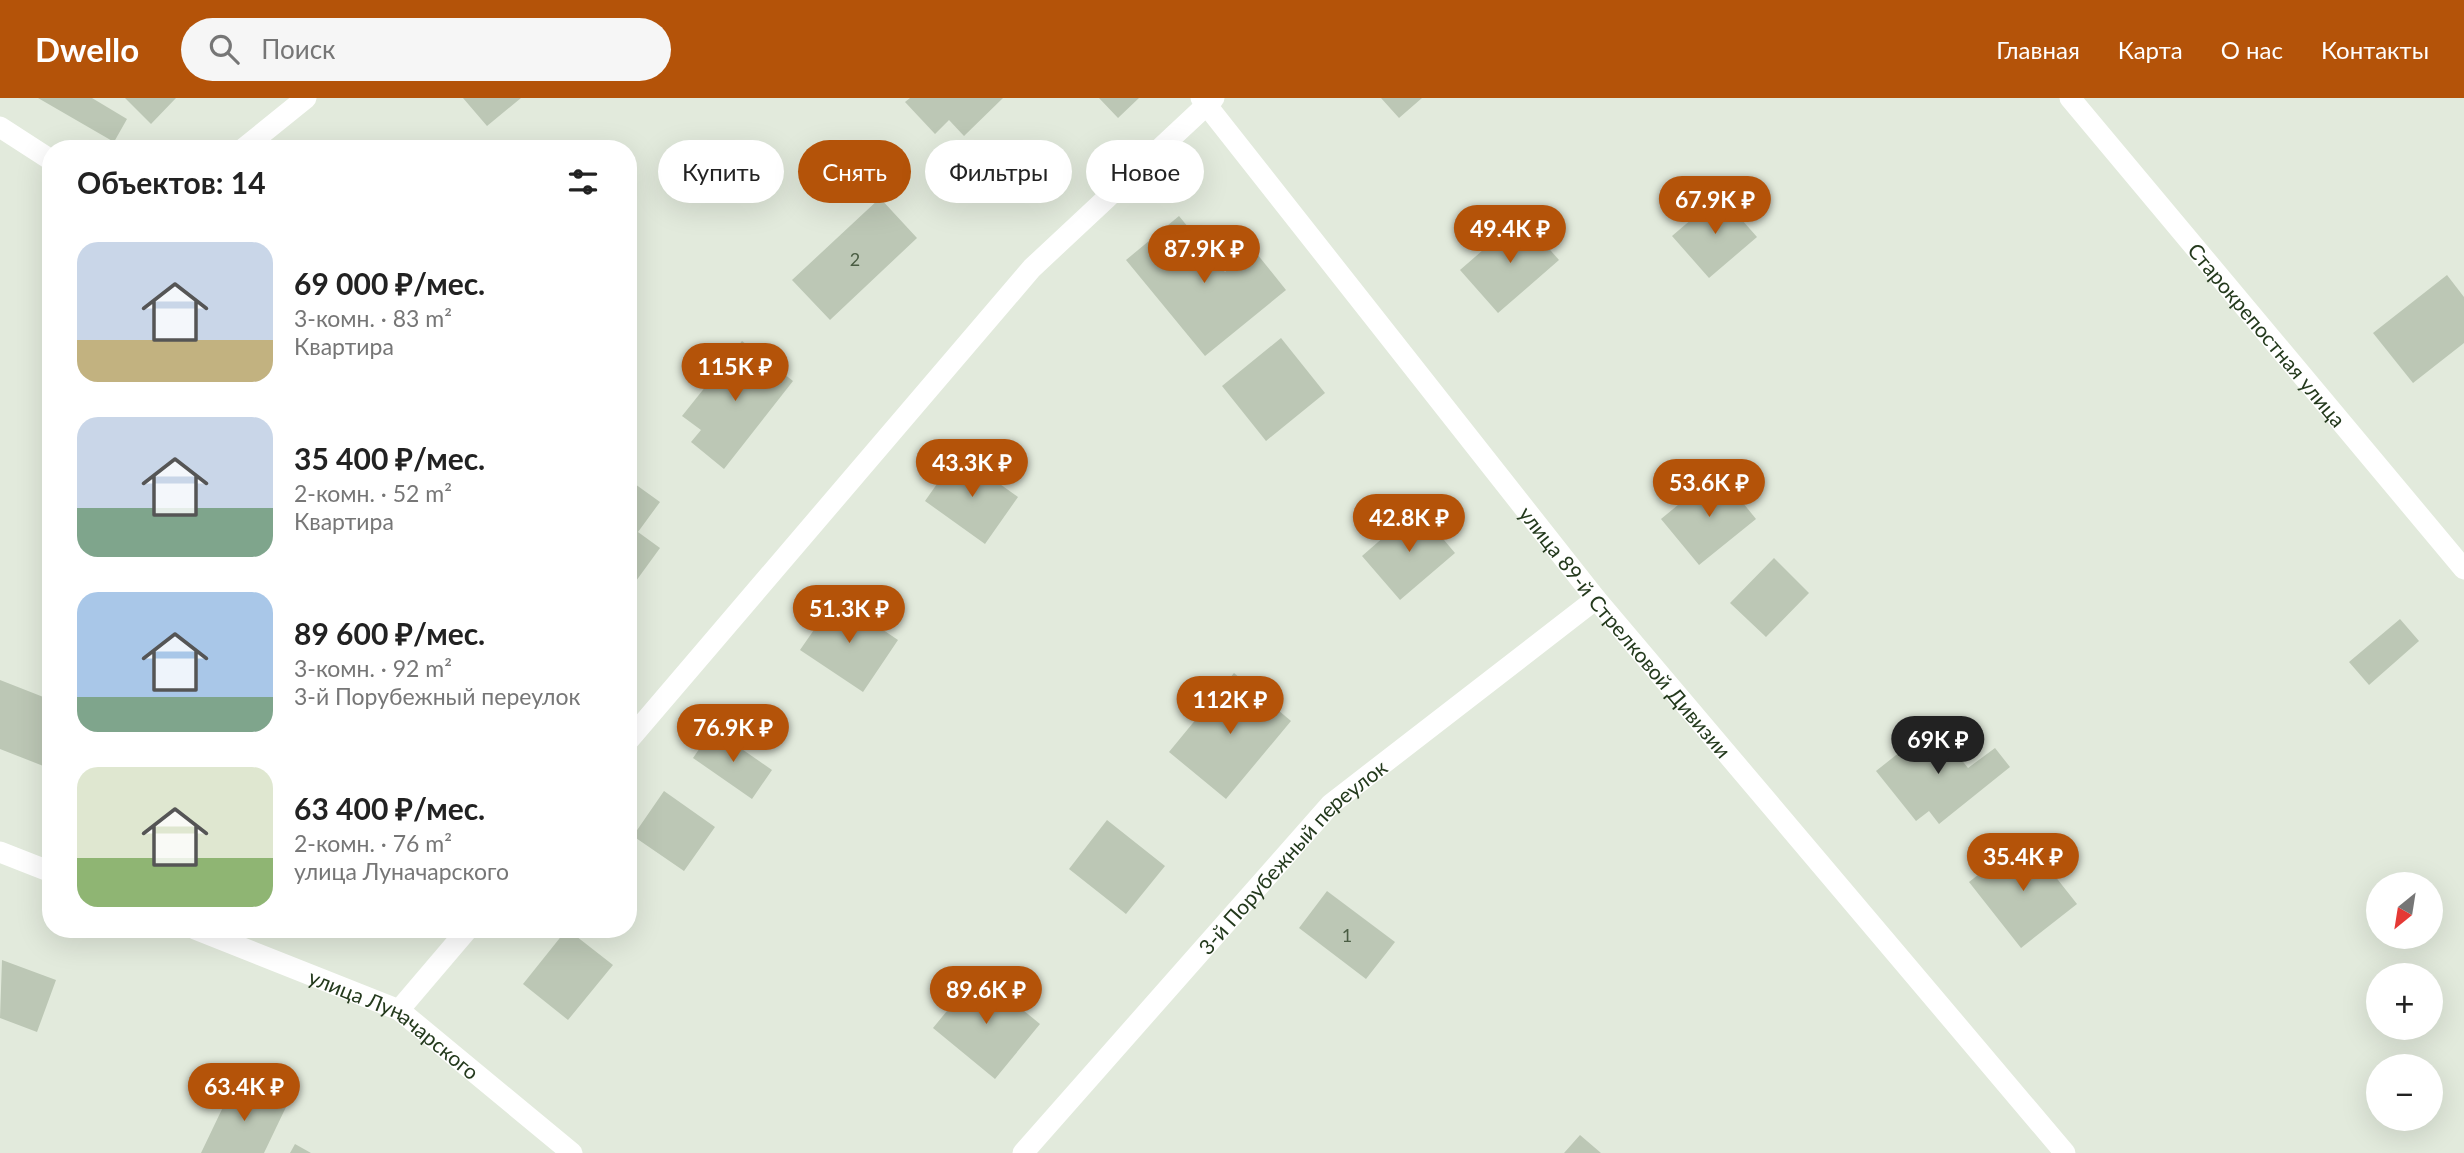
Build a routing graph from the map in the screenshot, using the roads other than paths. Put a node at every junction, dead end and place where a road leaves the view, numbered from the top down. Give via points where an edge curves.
1 (306, 98) edge
2 (2070, 98) edge
3 (1208, 100) edge
4 (0, 127) edge
5 (254, 140) edge
6 (42, 154) edge
7 (2464, 569) edge
8 (1596, 599) junction
9 (637, 730) edge
10 (0, 852) edge
11 (42, 868) edge
12 (218, 938) edge
13 (460, 938) edge
14 (399, 1010) junction
15 (572, 1153) edge
16 (1023, 1153) edge
17 (2065, 1153) edge

1 - 5 street
2 - 7 street, Старокрепостная улица
3 - 8 street, улица 89-й Стрелковой Дивизии
3 - 9 street via 1032,268
4 - 6 street
8 - 16 street, 3-й Порубежный переулок via 1331,804
8 - 17 street, улица 89-й Стрелковой Дивизии
10 - 11 street
12 - 14 street, улица Луначарского
13 - 14 street
14 - 15 street, улица Луначарского

